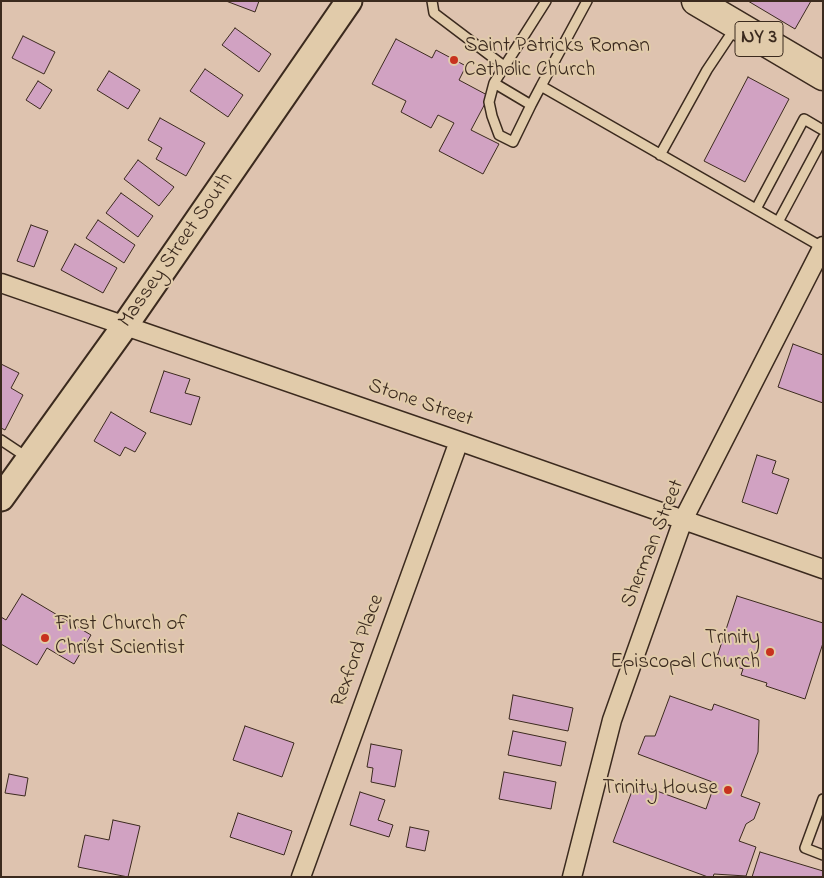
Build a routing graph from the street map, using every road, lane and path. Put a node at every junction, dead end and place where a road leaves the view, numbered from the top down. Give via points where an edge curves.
1 (349, 1) edge
2 (432, 1) edge
3 (546, 1) edge
4 (587, 1) edge
5 (696, 1) edge
6 (736, 26) junction
7 (504, 66) junction
8 (823, 76) edge
9 (494, 83) junction
10 (541, 86) junction
11 (531, 105) junction
12 (823, 130) edge
13 (823, 138) edge
14 (660, 155) junction
15 (756, 210) junction
16 (778, 222) junction
17 (822, 246) edge
18 (1, 284) edge
19 (124, 327) junction
20 (1, 440) edge
21 (459, 441) junction
22 (29, 459) junction
23 (1, 498) edge
24 (683, 520) junction
25 (823, 569) edge
26 (823, 799) edge
27 (823, 855) edge
28 (301, 877) edge
29 (572, 877) edge

1 - 19 main road, Massey Street South
2 - 7 lane via 434,13
3 - 7 lane
4 - 10 lane
5 - 6 highway, NY 3
6 - 8 highway, NY 3
6 - 14 lane via 706,70
7 - 9 lane
9 - 11 lane
9 - 11 lane via 489,102 499,135 513,142
10 - 11 lane
10 - 14 lane
12 - 15 lane via 804,118
13 - 16 lane
14 - 15 lane
15 - 16 lane
16 - 17 lane
17 - 24 street, Sherman Street
18 - 19 street, Stone Street
19 - 21 street, Stone Street
19 - 22 main road, Massey Street South
20 - 22 lane
21 - 24 street, Stone Street
21 - 28 street, Rexford Place
22 - 23 main road, Massey Street South
24 - 25 street, Stone Street
24 - 29 street, Sherman Street via 612,720
26 - 27 lane via 805,848

